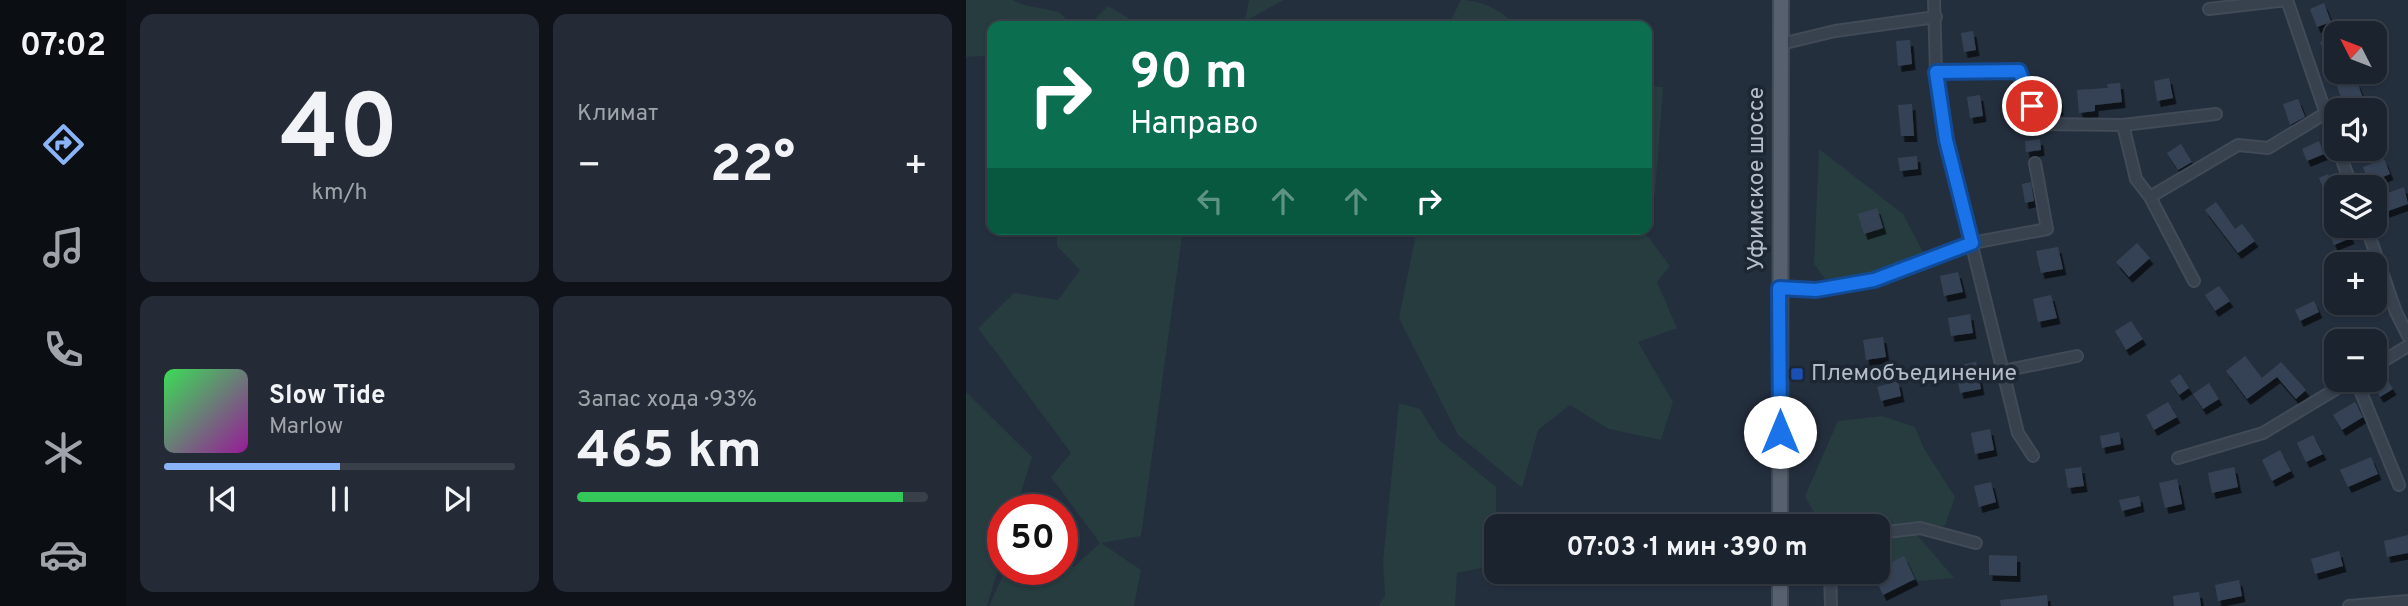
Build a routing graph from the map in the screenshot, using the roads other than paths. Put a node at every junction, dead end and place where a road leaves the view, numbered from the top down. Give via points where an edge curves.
1 (1782, 0) edge
2 (1934, 0) edge
3 (2287, 0) edge
4 (2209, 9) dead end
5 (1936, 17) junction
6 (1781, 44) junction
7 (1936, 72) junction
8 (2324, 107) edge
9 (2216, 114) dead end
10 (2324, 114) edge
11 (2123, 125) junction
12 (2035, 163) dead end
13 (2150, 197) junction
14 (2369, 238) edge
15 (1972, 243) junction
16 (2194, 281) dead end
17 (1779, 288) junction
18 (2408, 336) edge
19 (2408, 346) edge
20 (2077, 356) dead end
21 (2387, 359) edge
22 (2003, 371) junction
23 (2333, 392) edge
24 (2358, 392) edge
25 (2033, 456) dead end
26 (2178, 458) dead end
27 (2399, 485) dead end
28 (1780, 514) edge
29 (1890, 532) edge
30 (1976, 543) dead end
31 (1780, 584) edge
32 (1830, 584) edge
33 (2408, 601) edge
34 (2391, 604) edge
35 (1780, 606) edge
36 (1831, 606) edge
37 (2349, 606) edge

1 - 6 main road, Уфимское шоссе
2 - 5 street
3 - 4 street
3 - 8 street
5 - 6 street via 1835,31
5 - 7 street
6 - 17 main road, Уфимское шоссе
7 - 11 street via 2019,71 2039,124
7 - 15 street via 1946,140
9 - 11 street
10 - 13 street via 2268,148 2238,145
11 - 13 street via 2136,179
12 - 15 street via 2047,229
13 - 16 street
14 - 18 street
15 - 17 street via 1874,280 1816,290
15 - 22 street
17 - 28 main road, Уфимское шоссе
19 - 21 street
20 - 22 street
22 - 25 street via 2018,433
23 - 26 street via 2263,433
24 - 27 street
29 - 30 street via 1920,528
31 - 35 main road
32 - 36 street
33 - 34 street
34 - 37 street

